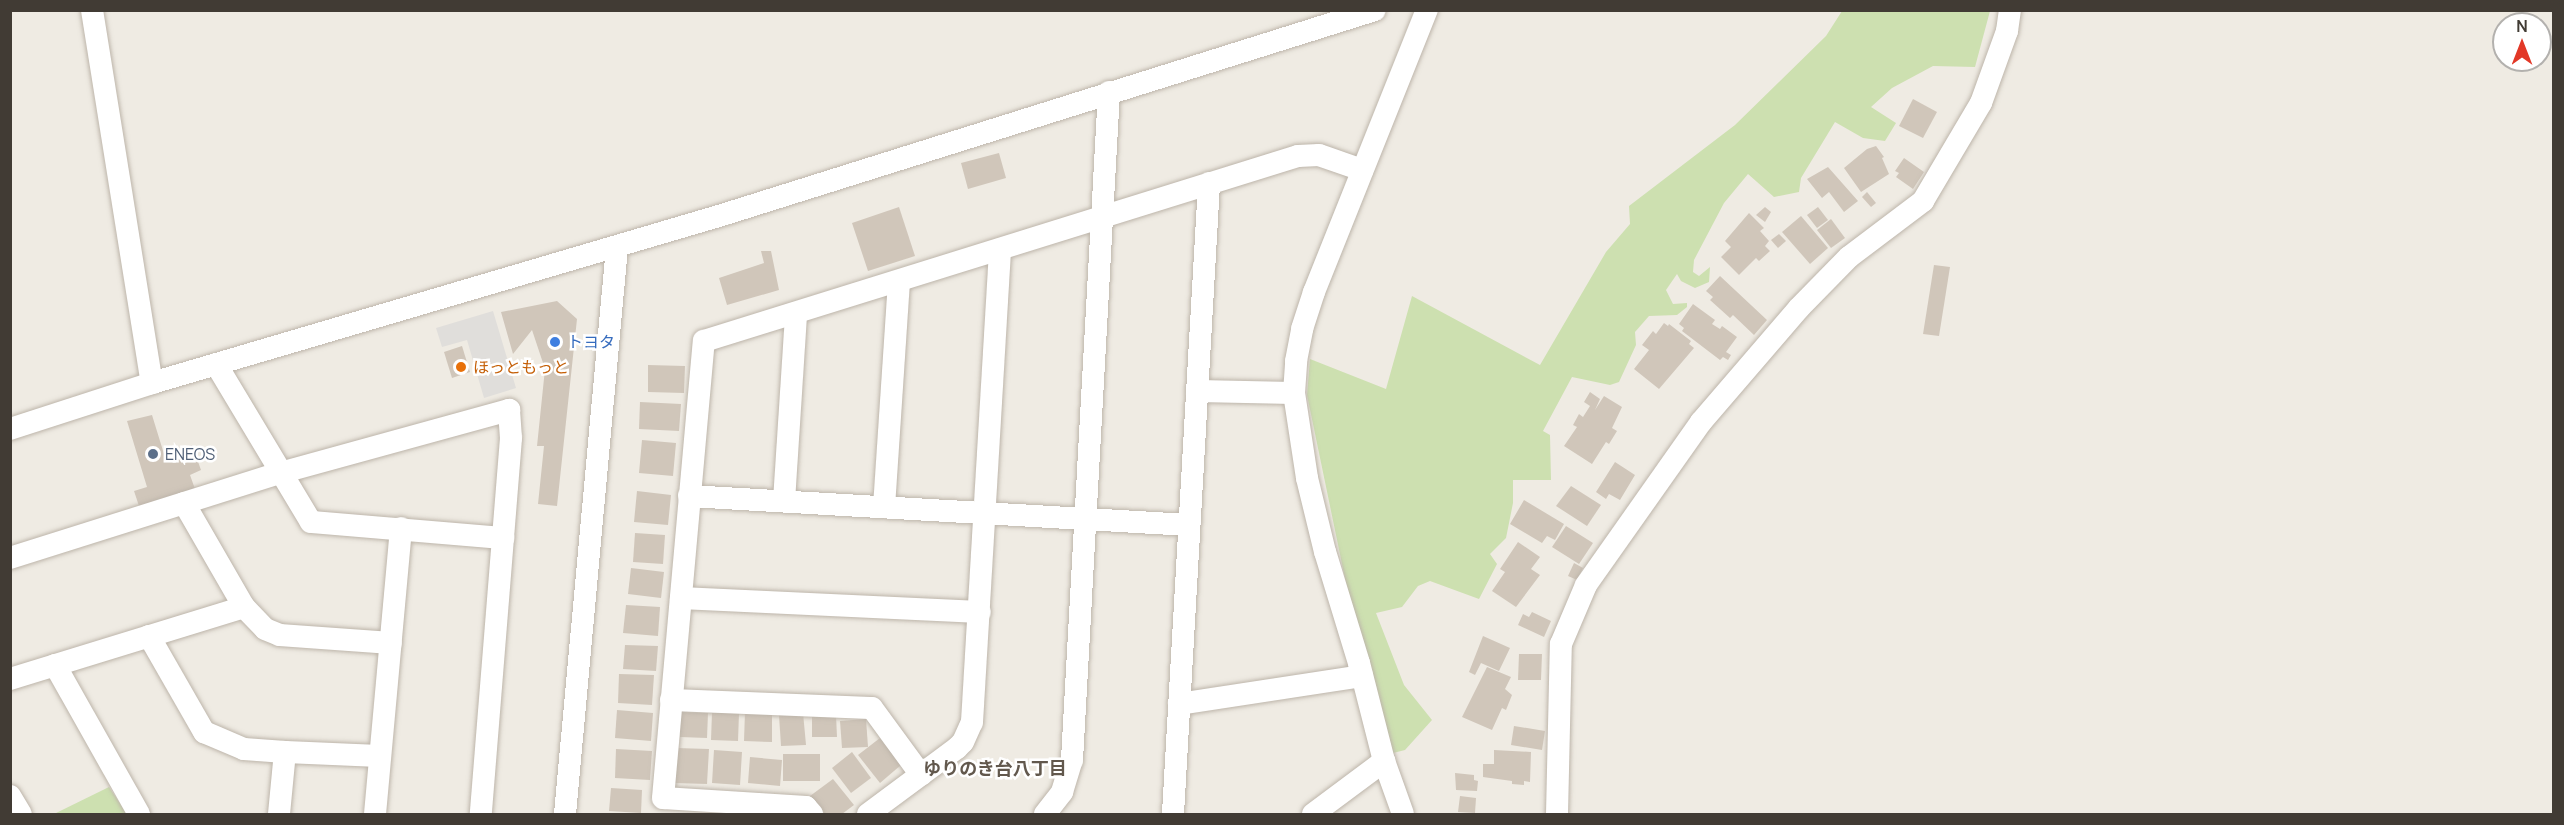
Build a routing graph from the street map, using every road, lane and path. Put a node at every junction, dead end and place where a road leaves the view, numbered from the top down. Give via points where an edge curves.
1 (92, 10) edge
2 (1375, 10) edge
3 (1427, 10) edge
4 (2010, 10) edge
5 (1109, 93) junction
6 (1362, 170) junction
7 (1209, 183) junction
8 (1102, 216) junction
9 (618, 247) junction
10 (1000, 250) junction
11 (899, 281) junction
12 (796, 313) junction
13 (216, 364) junction
14 (152, 382) junction
15 (1197, 391) junction
16 (1294, 393) junction
17 (10, 429) edge
18 (280, 473) junction
19 (689, 496) junction
20 (784, 501) junction
21 (184, 503) junction
22 (884, 507) junction
23 (984, 513) junction
24 (1086, 519) junction
25 (1189, 525) junction
26 (401, 528) junction
27 (503, 538) junction
28 (10, 558) edge
29 (681, 598) junction
30 (244, 606) junction
31 (980, 612) junction
32 (149, 636) junction
33 (391, 643) junction
34 (55, 665) junction
35 (1362, 676) junction
36 (10, 679) edge
37 (671, 700) junction
38 (1179, 704) junction
39 (285, 752) junction
40 (381, 756) junction
41 (1384, 761) junction
42 (921, 775) junction
43 (10, 796) edge
44 (662, 806) edge
45 (21, 814) edge
46 (139, 814) edge
47 (279, 814) edge
48 (375, 814) edge
49 (481, 814) edge
50 (565, 814) edge
51 (812, 814) edge
52 (868, 814) edge
53 (1045, 814) edge
54 (1173, 814) edge
55 (1313, 814) edge
56 (1403, 814) edge
57 (1557, 814) edge

1 - 14 street
2 - 5 street
3 - 6 street
4 - 57 street via 2007,32 1981,103 1923,201 1849,257 1799,308 1701,422 1586,585 1561,644
5 - 8 street
5 - 9 street
6 - 7 street via 1319,155 1298,156
6 - 16 street via 1302,329
7 - 8 street
7 - 15 street
8 - 10 street
8 - 24 street
9 - 13 street
9 - 50 street
10 - 11 street
10 - 23 street
11 - 12 street
11 - 22 street
12 - 19 street via 705,341
12 - 20 street
13 - 14 street
13 - 18 street
14 - 17 street
15 - 16 street
15 - 25 street
16 - 35 street via 1307,478
18 - 21 street
18 - 26 street via 311,522
18 - 27 street via 509,410 511,438
19 - 20 street
19 - 29 street
20 - 22 street
21 - 28 street
21 - 30 street
22 - 23 street
23 - 24 street
23 - 31 street
24 - 25 street
24 - 53 street via 1072,759 1062,792
25 - 38 street
26 - 27 street
26 - 33 street
27 - 49 street
29 - 31 street
29 - 37 street
30 - 32 street
30 - 33 street via 265,628 280,635
31 - 42 street via 972,722 963,742
32 - 34 street
32 - 39 street via 204,732 244,749
33 - 40 street
34 - 36 street
34 - 46 street
35 - 38 street
35 - 41 street
37 - 42 street via 873,708
37 - 44 street
38 - 54 street
39 - 40 street
39 - 47 street
40 - 48 street
41 - 55 street
41 - 56 street
42 - 52 street
43 - 45 street
44 - 51 street via 806,807

